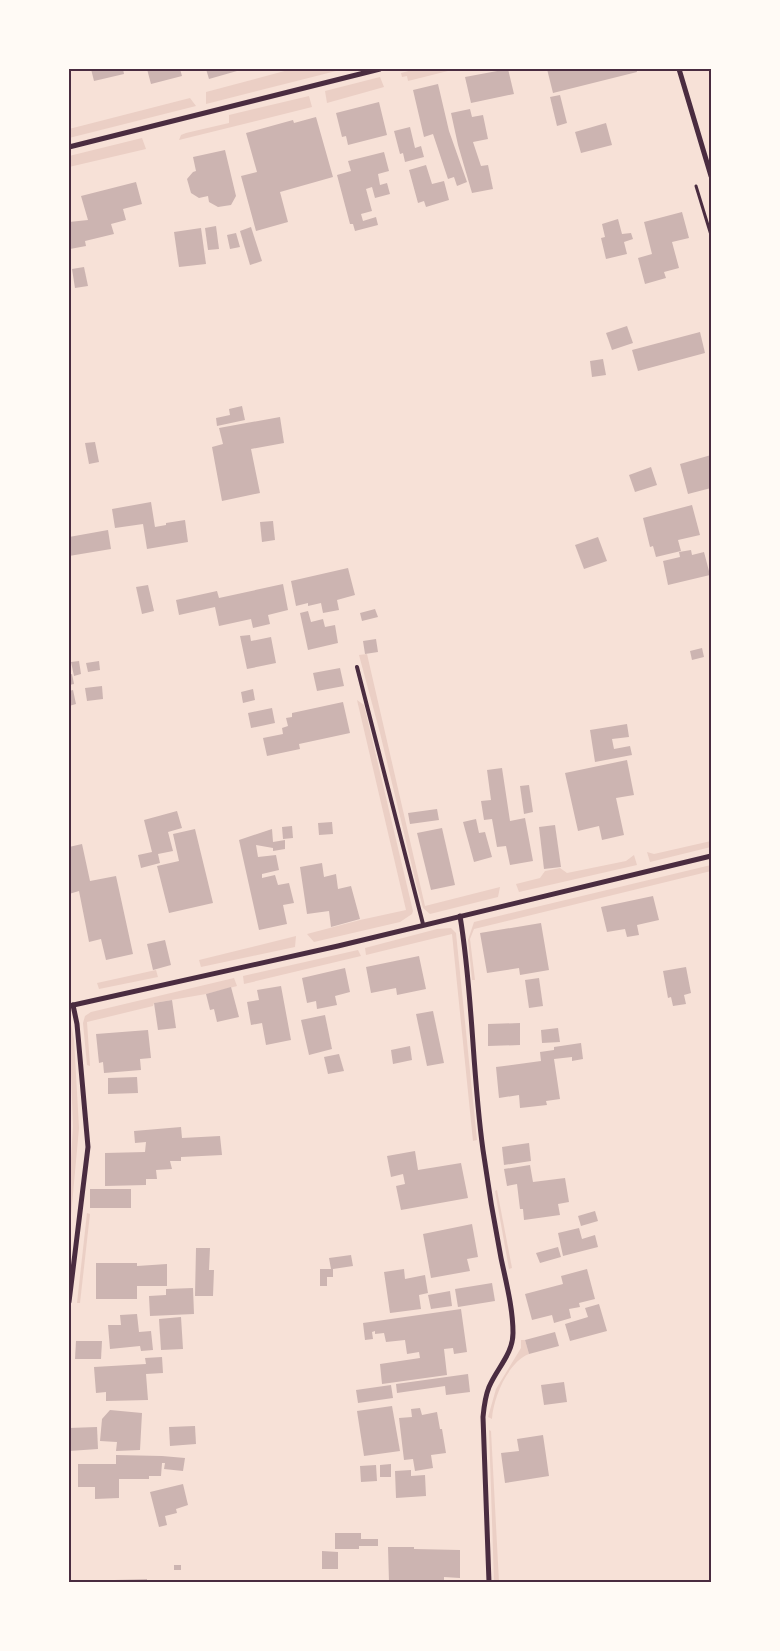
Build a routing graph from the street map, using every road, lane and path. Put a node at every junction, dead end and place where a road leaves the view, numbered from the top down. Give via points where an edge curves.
1 (380, 69) edge
2 (679, 69) edge
3 (69, 147) edge
4 (711, 176) edge
5 (357, 667) dead end
6 (711, 856) edge
7 (460, 916) junction
8 (424, 924) junction
9 (71, 1006) edge
10 (69, 1302) edge
11 (488, 1582) edge

1 - 3 street
2 - 4 street
5 - 8 lane
6 - 7 street
7 - 8 street
7 - 11 street via 482,1147 513,1330 506,1359 489,1388 483,1409
8 - 9 street
9 - 10 street via 77,1024 88,1147

